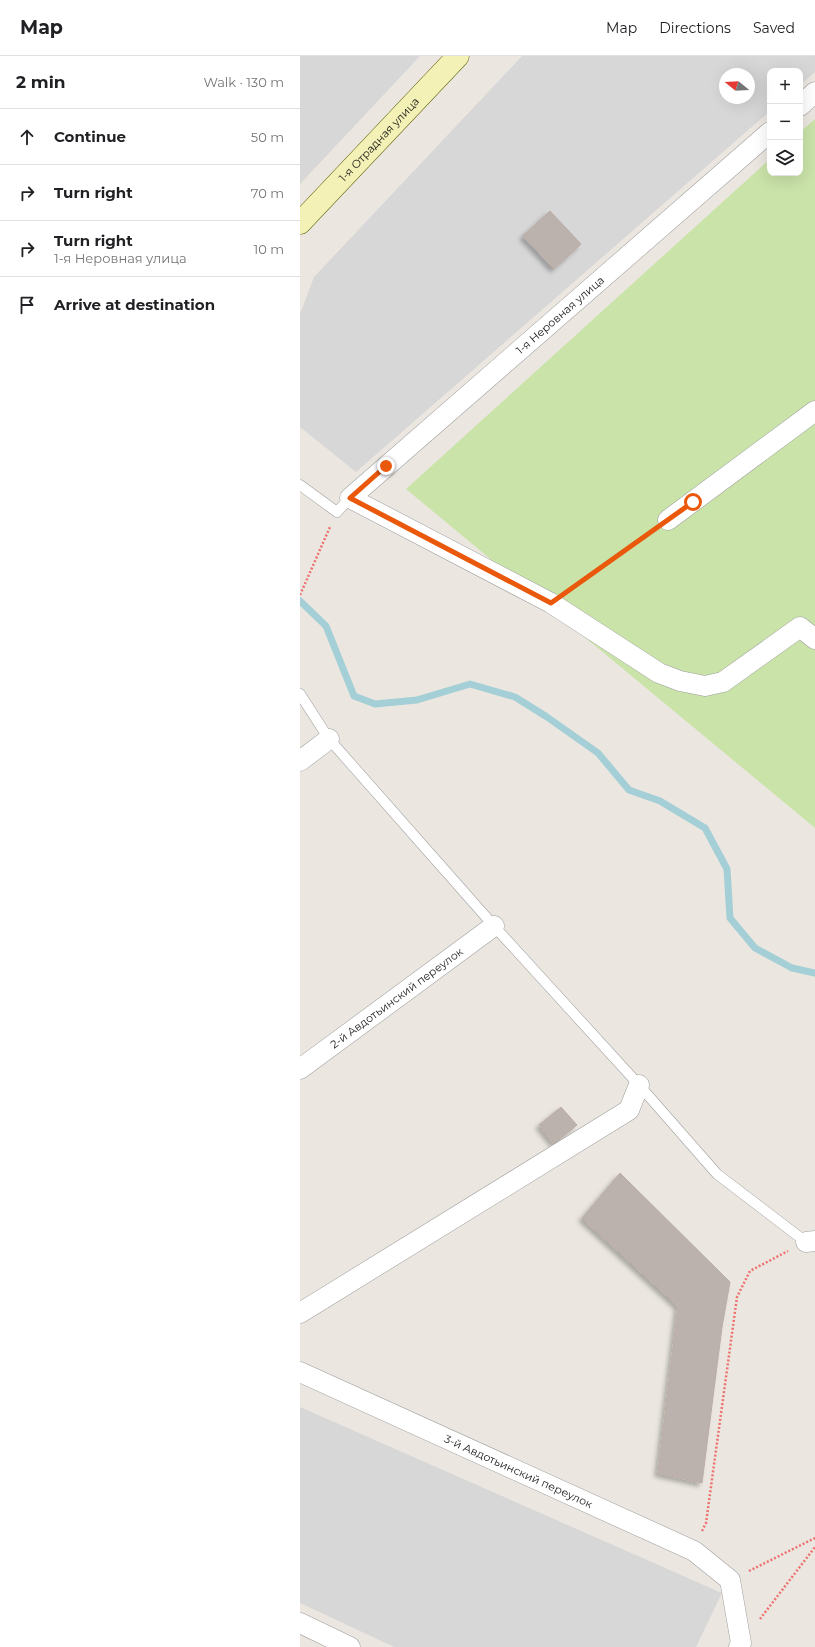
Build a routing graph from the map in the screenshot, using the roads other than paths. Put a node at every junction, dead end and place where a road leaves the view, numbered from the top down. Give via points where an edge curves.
1 (458, 56) edge
2 (815, 92) edge
3 (802, 104) edge
4 (767, 135) edge
5 (300, 223) edge
6 (815, 411) edge
7 (300, 485) edge
8 (343, 505) junction
9 (668, 520) road end
10 (810, 627) edge
11 (300, 694) edge
12 (329, 739) junction
13 (300, 761) edge
14 (494, 926) junction
15 (300, 1069) edge
16 (639, 1084) junction
17 (810, 1241) edge
18 (300, 1313) edge
19 (300, 1372) edge
20 (300, 1623) edge
21 (740, 1645) edge
22 (350, 1647) edge

1 - 5 main road, 1-я Отрадная улица
2 - 3 street
4 - 8 street, 1-я Неровная улица
6 - 9 street
7 - 8 lane
8 - 10 street via 551,603 659,673 680,681 705,686 723,682
11 - 12 lane
12 - 13 street
12 - 14 lane
14 - 15 street, 2-й Авдотьинский переулок
14 - 16 lane
16 - 17 lane via 717,1174
16 - 18 street via 629,1110
19 - 21 street, 3-й Авдотьинский переулок via 694,1551 730,1580
20 - 22 street

